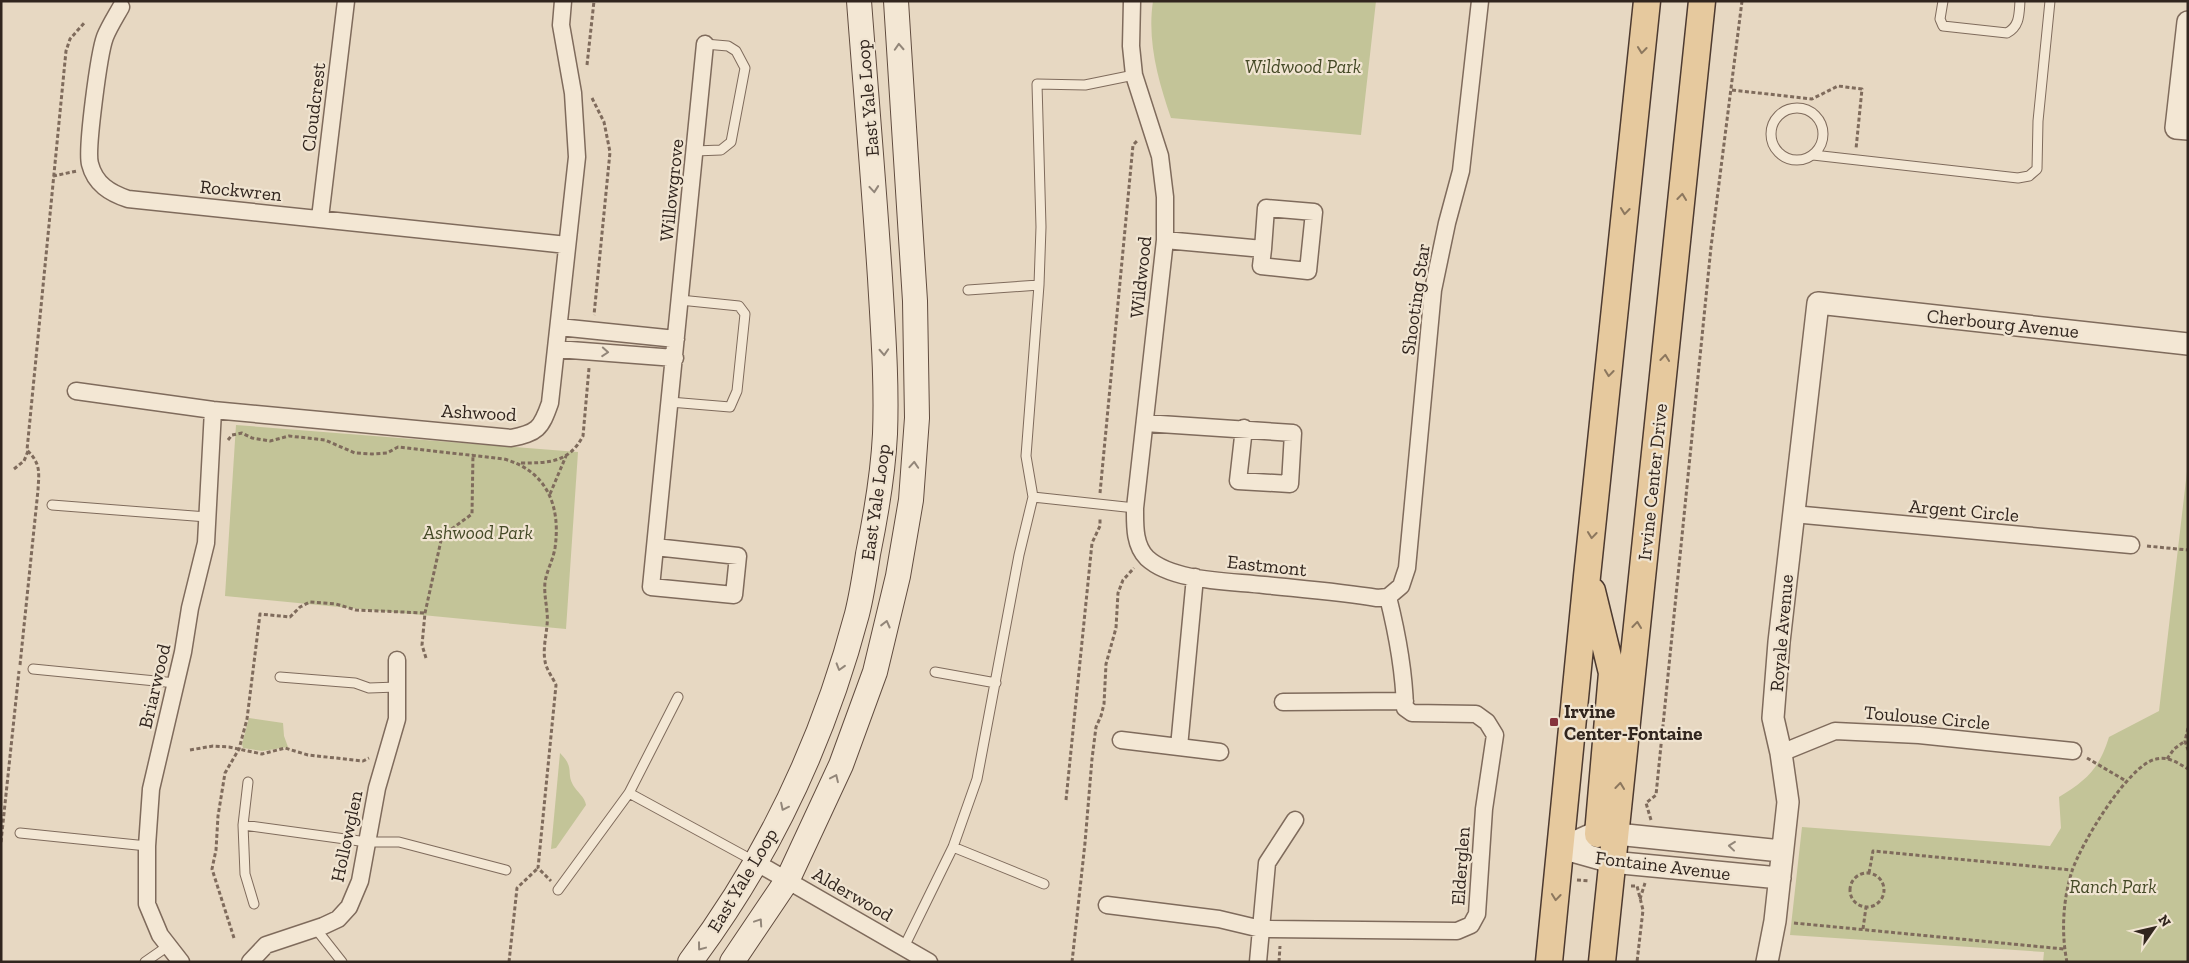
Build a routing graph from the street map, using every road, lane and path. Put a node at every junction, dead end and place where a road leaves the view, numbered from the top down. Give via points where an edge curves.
1 (346, 1) edge
2 (562, 1) edge
3 (594, 1) edge
4 (859, 1) edge
5 (896, 1) edge
6 (1132, 1) edge
7 (1480, 1) edge
8 (1648, 1) edge
9 (1702, 1) edge
10 (1742, 1) edge
11 (1943, 1) edge
12 (2020, 1) edge
13 (2050, 1) edge
14 (122, 6) dead end
15 (85, 22) dead end
16 (2188, 22) edge
17 (705, 44) joint
18 (586, 71) dead end
19 (1134, 75) junction
20 (589, 90) dead end
21 (1732, 90) junction
22 (2182, 128) edge
23 (1138, 140) dead end
24 (695, 151) junction
25 (1813, 155) junction
26 (1856, 159) junction
27 (89, 163) junction
28 (53, 176) junction
29 (320, 218) junction
30 (1165, 240) junction
31 (567, 245) junction
32 (1263, 249) junction
33 (1040, 285) junction
34 (968, 290) dead end
35 (680, 300) junction
36 (1818, 303) joint
37 (558, 327) junction
38 (593, 331) junction
39 (676, 339) junction
40 (2188, 344) edge
41 (557, 349) junction
42 (591, 351) junction
43 (675, 358) junction
44 (76, 391) dead end
45 (670, 402) junction
46 (213, 410) junction
47 (1145, 423) junction
48 (1244, 428) junction
49 (479, 434) junction
50 (226, 444) dead end
51 (28, 451) junction
52 (473, 455) junction
53 (566, 456) junction
54 (520, 463) junction
55 (14, 469) dead end
56 (550, 494) junction
57 (1033, 497) junction
58 (1100, 504) junction
59 (52, 505) dead end
60 (1135, 508) junction
61 (1793, 514) junction
62 (207, 517) junction
63 (2131, 545) joint
64 (655, 547) junction
65 (2188, 550) edge
66 (1140, 562) junction
67 (1587, 576) junction
68 (1195, 577) junction
69 (1388, 597) junction
70 (425, 613) junction
71 (426, 658) dead end
72 (398, 660) dead end
73 (33, 669) dead end
74 (934, 672) dead end
75 (280, 677) dead end
76 (176, 683) junction
77 (996, 683) junction
78 (397, 686) junction
79 (678, 697) dead end
80 (1284, 702) dead end
81 (1405, 702) junction
82 (2188, 728) edge
83 (1121, 740) dead end
84 (2185, 741) junction
85 (1180, 747) junction
86 (239, 749) junction
87 (190, 750) dead end
88 (2188, 750) edge
89 (2073, 751) joint
90 (1220, 752) dead end
91 (1781, 753) junction
92 (372, 757) dead end
93 (2166, 758) junction
94 (2188, 769) edge
95 (2126, 781) junction
96 (248, 782) dead end
97 (629, 793) junction
98 (1066, 800) dead end
99 (1646, 803) dead end
100 (1295, 820) dead end
101 (243, 826) junction
102 (20, 833) dead end
103 (1606, 833) junction
104 (1, 842) edge
105 (367, 842) junction
106 (146, 846) junction
107 (954, 847) junction
108 (1561, 848) junction
109 (1781, 851) junction
110 (757, 862) junction
111 (1611, 862) junction
112 (538, 868) junction
113 (506, 870) dead end
114 (2072, 870) junction
115 (1869, 873) junction
116 (1780, 878) junction
117 (788, 880) junction
118 (1044, 884) dead end
119 (558, 890) joint
120 (254, 904) dead end
121 (1106, 905) dead end
122 (1866, 907) junction
123 (1775, 921) junction
124 (1261, 928) junction
125 (1864, 928) junction
126 (316, 929) junction
127 (234, 938) dead end
128 (1281, 940) dead end
129 (168, 946) junction
130 (904, 947) junction
131 (2064, 950) junction
132 (145, 962) edge
133 (181, 962) edge
134 (250, 962) edge
135 (342, 962) edge
136 (510, 962) edge
137 (690, 962) edge
138 (732, 962) edge
139 (929, 962) edge
140 (1072, 962) edge
141 (1258, 962) edge
142 (1278, 962) edge
143 (1550, 962) edge
144 (1602, 962) edge
145 (1767, 962) edge
146 (2067, 962) edge

1 - 29 street, Cloudcrest
2 - 31 street, Ashwood via 561,25 572,94 577,157
3 - 18 path
4 -> 110 main road, East Yale Loop via 884,356 885,435 876,516 857,612 827,710
117 -> 5 main road, East Yale Loop via 841,765 875,672 898,576 911,500 917,418 915,301
6 - 19 street, Wildwood
7 - 69 street, Shooting Star via 1461,171 1433,290 1407,568 1401,586
8 -> 67 main road
103 -> 9 main road, Irvine Center Drive
10 - 21 path
11 - 12 lane via 1940,19 1943,26 2007,33 2018,23
13 - 26 lane via 2038,121 2037,169 2034,172 2018,178
14 - 27 street via 105,38 94,98
15 - 28 path via 70,40 66,51
16 - 22 street
17 - 24 street, Willowgrove
17 - 24 lane via 728,46 736,51 745,68 731,142 721,150
19 - 30 street, Wildwood via 1160,156 1165,196
19 - 33 lane via 1085,85 1037,84
20 - 38 path via 604,122 610,152
21 - 26 path via 1812,99 1838,86 1862,89
21 - 99 path via 1711,247 1656,795
23 - 58 path via 1133,145
24 - 35 street, Willowgrove
25 - 25 lane via 1790,159 1776,149 1772,142 1773,125 1783,112 1800,108 1816,116 1823,132 1819,148
25 - 26 lane
27 - 28 path via 74,173
27 - 29 street, Rockwren via 102,186 128,199
28 - 51 path
29 - 31 street, Rockwren
30 - 32 street
30 - 47 street, Wildwood
31 - 37 street, Ashwood
32 - 32 street via 1261,266 1308,271 1314,212 1266,208
33 - 34 lane
33 - 57 lane via 1026,456
35 - 39 street, Willowgrove
35 - 45 lane via 739,306 745,314 737,391 730,406
36 - 40 street, Cherbourg Avenue
36 - 61 street, Royale Avenue
37 - 38 street
37 - 41 street, Ashwood
38 - 39 street
39 - 43 street, Willowgrove
41 - 42 street
41 - 49 street, Ashwood via 550,403 544,421 530,434 511,438
42 -> 43 street
42 - 53 path via 583,436 578,446
43 - 45 street, Willowgrove
44 - 46 street, Ashwood
45 - 64 street, Willowgrove
46 - 49 street, Ashwood
46 - 62 street, Briarwood
47 - 48 street
47 - 60 street, Wildwood
48 - 48 street via 1293,433 1290,484 1238,481
49 - 52 path
50 - 52 path via 232,435 242,433 270,441 289,436 325,440 355,452 387,453 398,447
51 - 55 path via 24,461
51 - 104 path via 39,468 38,490
52 - 54 path
52 - 70 path via 472,514 442,536
53 - 54 path via 549,463
53 - 56 path
54 - 56 path via 535,474
56 - 112 path via 556,518 556,537 545,581 544,650 545,664 556,685
57 - 58 lane
57 - 77 lane
58 - 60 lane
58 - 98 path via 1100,526 1092,543
59 - 62 lane
60 - 66 street, Wildwood
61 - 63 street, Argent Circle
61 - 91 street, Royale Avenue via 1773,718
62 - 76 street, Briarwood via 206,543
63 - 65 path
64 - 64 street, Willowgrove via 738,556 734,596 651,587
66 - 68 street, Eastmont
66 - 140 path via 1123,580 1118,594 1116,628 1106,664 1104,704 1096,727 1092,759
67 - 103 main road via 1612,673
67 - 108 main road
68 - 69 street, Eastmont
68 - 85 street
69 - 81 street
70 - 71 path via 422,645
70 - 86 path via 356,610 310,602 290,618 260,614 248,719
72 - 78 street, Hollowglen
73 - 76 lane
74 - 77 lane
75 - 78 lane via 355,683 369,688
76 - 106 street, Briarwood via 151,789
77 - 107 lane via 977,779
78 - 105 street, Hollowglen via 397,719
79 - 97 lane
80 - 81 street
81 - 124 street, Elderglen via 1405,708 1412,713 1476,714 1487,722 1495,735 1484,809 1477,914 1471,926 1457,931
82 - 84 path
83 - 85 street
84 - 88 path
84 - 93 path
85 - 90 street
86 - 87 path via 213,746
86 - 92 path via 262,754 285,748 308,755 363,761
86 - 127 path via 225,772 212,869
89 - 91 street, Toulouse Circle via 1919,735 1835,731
89 - 95 path
91 - 109 street, Royale Avenue via 1788,802
93 - 94 path
93 - 95 path via 2149,761
95 - 114 path via 2097,822
96 - 101 lane
97 - 110 lane
97 - 119 lane
100 - 124 street via 1267,863
101 - 105 lane
101 - 120 lane via 245,874
102 - 106 lane
103 - 108 street, Fontaine Avenue
109 -> 103 street, Fontaine Avenue
103 - 111 main road via 1604,854
105 - 113 lane via 399,842
105 - 126 street, Hollowglen via 360,881 349,907 338,919
106 - 129 street, Briarwood via 147,904
107 - 118 lane
107 - 130 lane
108 - 111 street, Fontaine Avenue
108 -> 143 main road
109 - 116 street, Royale Avenue
110 - 117 street, Alderwood
110 -> 137 main road, East Yale Loop
111 - 116 street, Fontaine Avenue
111 - 144 main road
112 - 119 path
112 - 136 path via 517,888
114 - 115 path via 1873,851
114 - 131 path via 2063,922
115 - 122 path via 1883,883 1884,894 1877,904
115 - 122 path via 1858,875 1850,888 1853,899
116 - 123 street, Royale Avenue
117 - 130 street, Alderwood
138 -> 117 main road, East Yale Loop
121 - 124 street, Elderglen via 1218,919
122 - 125 path
123 - 125 path
123 - 145 street, Royale Avenue
124 - 141 street
125 - 131 path
126 - 134 street, Hollowglen via 266,945
126 - 135 lane
128 - 142 path
129 - 132 lane
129 - 133 street, Briarwood
130 - 139 street, Alderwood
131 - 146 path

